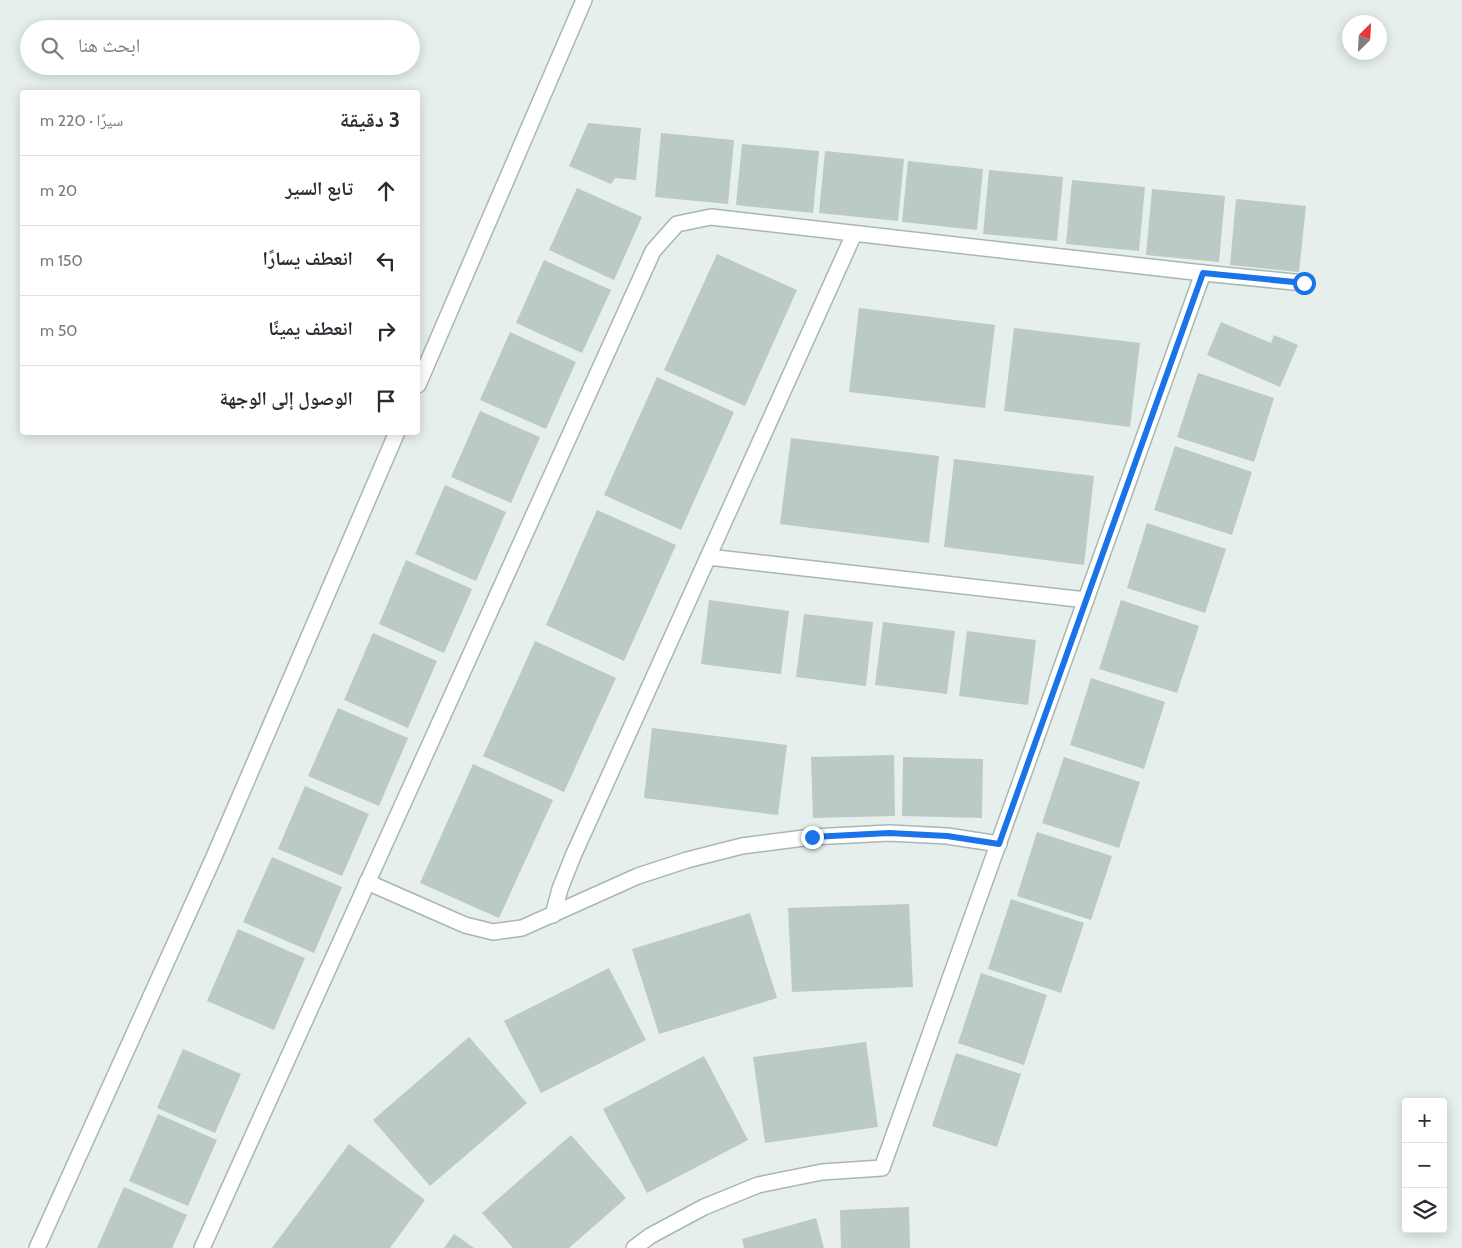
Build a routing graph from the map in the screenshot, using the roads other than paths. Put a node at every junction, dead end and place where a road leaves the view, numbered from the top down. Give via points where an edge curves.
1 (584, 0) edge
2 (854, 234) junction
3 (1203, 273) junction
4 (1304, 283) dead end
5 (420, 380) edge
6 (396, 435) edge
7 (708, 556) junction
8 (1086, 600) junction
9 (999, 844) junction
10 (367, 882) junction
11 (553, 915) junction
12 (37, 1248) edge
13 (202, 1248) edge
14 (634, 1248) edge

1 - 5 street
2 - 3 street
2 - 7 street
2 - 10 street via 711,217 677,224 653,251
3 - 4 street
3 - 8 street
6 - 12 street via 213,859
7 - 8 street
7 - 11 street via 574,856
8 - 9 street
9 - 11 street via 947,836 889,833 812,837 742,846 638,876
9 - 14 street via 882,1168 822,1172 758,1185 704,1207
10 - 11 street via 465,925 493,932 522,928
10 - 13 street

